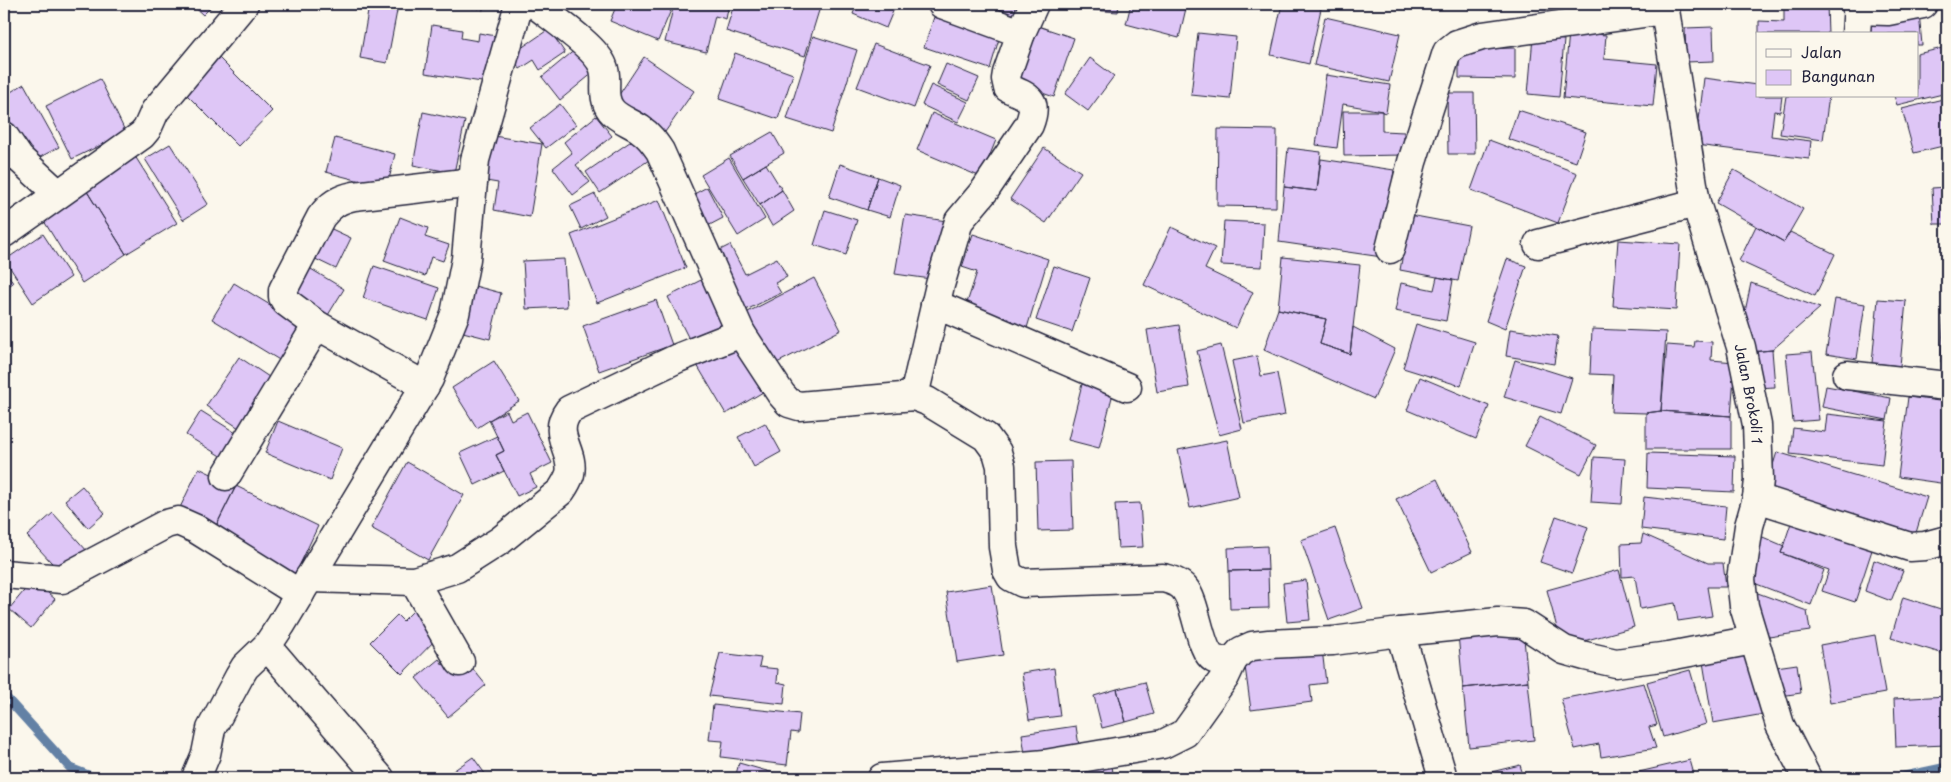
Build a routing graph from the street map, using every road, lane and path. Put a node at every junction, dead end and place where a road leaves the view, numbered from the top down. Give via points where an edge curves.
1 (244, 4) edge
2 (519, 4) edge
3 (535, 4) edge
4 (942, 4) edge
5 (1034, 4) edge
6 (1923, 4) edge
7 (1665, 7) edge
8 (1857, 16) edge
9 (1021, 33) junction
10 (4, 136) edge
11 (473, 182) junction
12 (57, 193) junction
13 (1696, 203) junction
14 (4, 233) edge
15 (1538, 244) dead end
16 (1390, 249) dead end
17 (936, 304) junction
18 (317, 325) junction
19 (741, 333) junction
20 (1847, 375) dead end
21 (425, 386) junction
22 (1947, 386) edge
23 (1127, 387) dead end
24 (914, 396) junction
25 (226, 476) dead end
26 (1757, 498) junction
27 (1947, 540) edge
28 (4, 574) edge
29 (414, 581) junction
30 (304, 586) junction
31 (1400, 632) junction
32 (1753, 640) junction
33 (267, 646) junction
34 (1234, 660) junction
35 (460, 662) dead end
36 (196, 778) edge
37 (380, 778) edge
38 (882, 778) edge
39 (1442, 778) edge
40 (1807, 778) edge

1 - 12 street via 155,111 142,135
2 - 11 street via 475,160
3 - 19 street via 595,53 607,77 606,100 610,109 652,139 660,151
4 - 9 street
5 - 9 street
6 - 8 street
7 - 13 street, Jalan Brokoli 1
7 - 16 street via 1482,36 1457,44 1447,52 1412,162
9 - 17 street via 1006,79 1008,88 1030,99 1034,113 985,190 959,221
10 - 12 street via 19,158
11 - 18 street via 354,196 328,207 283,290 286,302
11 - 21 street via 466,259 455,314
12 - 14 street
13 - 15 street
13 - 26 street, Jalan Brokoli 1 via 1741,346 1757,425
17 - 23 street
17 - 24 street
18 - 21 street
18 - 25 street
19 - 24 street via 789,403 799,406
19 - 29 street via 678,358 569,410 562,418 562,436 571,472 560,491 501,540 457,568
20 - 22 street
21 - 30 street
24 - 34 street via 986,437 996,452 1001,466 1003,547 1011,577 1023,584 1163,578 1174,582 1189,598 1208,652 1218,660
26 - 27 street via 1910,547
26 - 32 street, Jalan Brokoli 1 via 1741,578
28 - 30 street via 62,578 166,524 178,521
29 - 30 street
29 - 35 street
30 - 33 street
31 - 32 street via 1498,622 1519,623 1534,629 1564,650 1616,663
31 - 34 street via 1333,641 1269,644 1241,651
31 - 39 street
32 - 40 street, Jalan Brokoli 1 via 1780,725
33 - 36 street via 245,667 211,729 206,754
33 - 37 street
34 - 38 street via 1185,732 1163,744 1045,764

